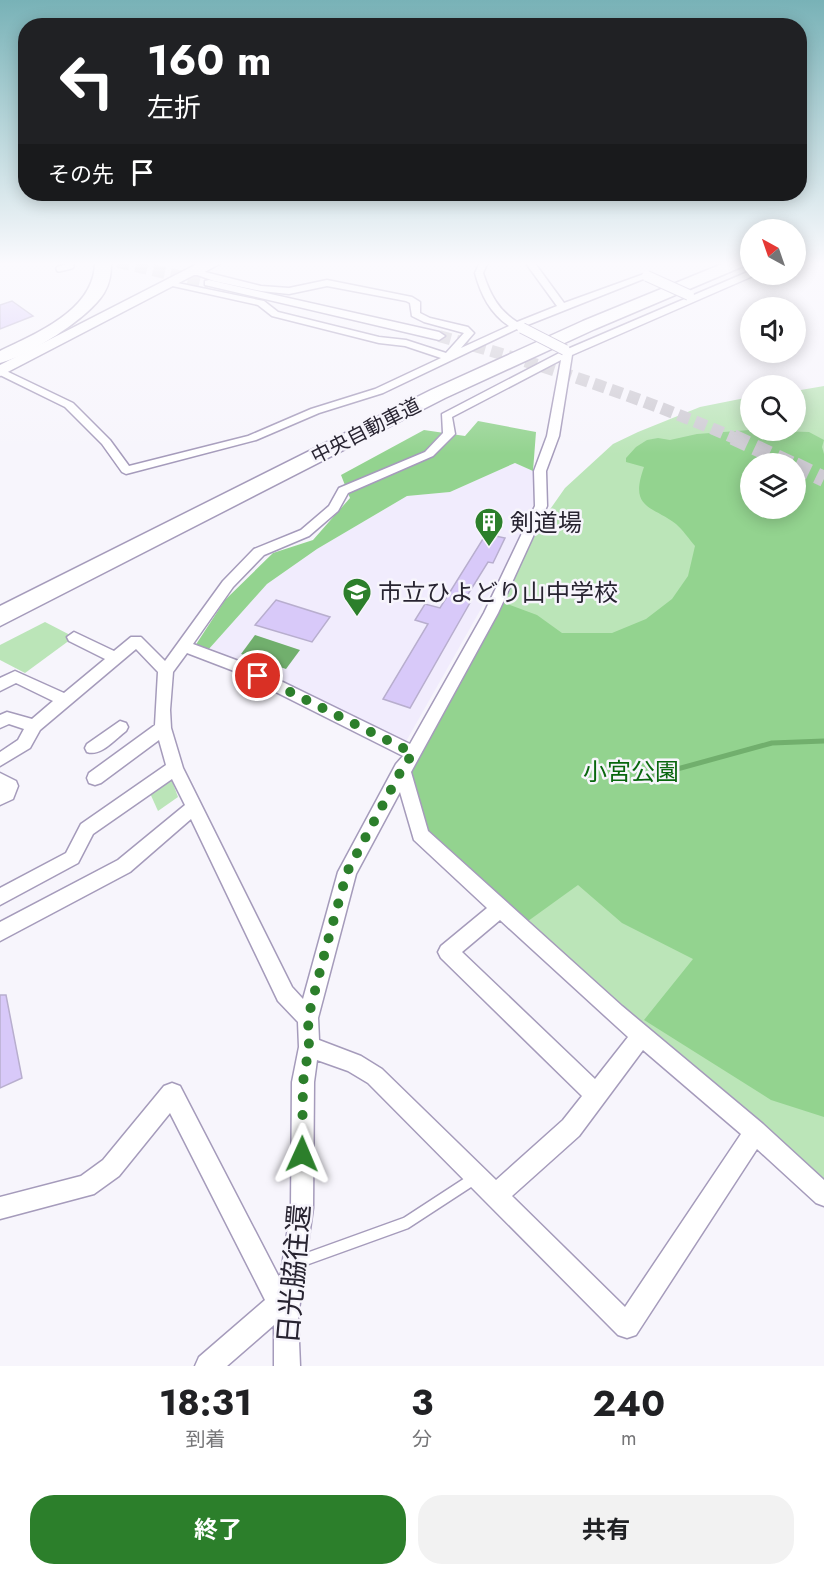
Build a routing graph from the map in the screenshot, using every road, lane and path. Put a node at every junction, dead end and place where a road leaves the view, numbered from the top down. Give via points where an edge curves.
1 (56, 326) edge
2 (78, 326) edge
3 (322, 326) edge
4 (403, 326) edge
5 (452, 326) edge
6 (559, 326) edge
7 (587, 326) edge
8 (625, 326) edge
9 (519, 327) joint
10 (439, 336) tunnel mouth
11 (566, 352) junction
12 (448, 357) junction
13 (10, 358) edge
14 (0, 371) edge
15 (0, 598) edge
16 (0, 617) edge
17 (74, 637) dead end
18 (184, 646) junction
19 (115, 658) junction
20 (166, 671) junction
21 (0, 685) edge
22 (64, 700) junction
23 (0, 722) edge
24 (34, 726) junction
25 (120, 727) dead end
26 (164, 728) junction
27 (106, 738) junction
28 (93, 748) dead end
29 (413, 753) junction
30 (126, 755) junction
31 (0, 760) edge
32 (175, 768) junction
33 (402, 769) junction
34 (94, 778) dead end
35 (0, 780) edge
36 (0, 798) edge
37 (193, 808) junction
38 (0, 897) edge
39 (501, 908) junction
40 (0, 932) edge
41 (308, 1018) junction
42 (642, 1035) junction
43 (309, 1047) junction
44 (596, 1095) junction
45 (755, 1132) junction
46 (478, 1176) junction
47 (497, 1195) junction
48 (824, 1195) edge
49 (0, 1208) edge
50 (293, 1264) junction
51 (282, 1310) junction
52 (208, 1366) edge
53 (287, 1366) edge

1 - 13 highway
2 - 13 highway
3 - 12 street via 406,343
4 - 10 street
5 - 12 street via 468,331
6 - 15 highway, 中央自動車道 via 475,363
7 - 16 highway, 中央自動車道 via 448,390
8 - 11 street
9 - 11 street, bridge
9 - 12 street
11 - 18 street via 446,416 449,434 429,454 343,491 334,508 304,533 259,552 228,584
11 - 29 street via 553,436 540,471 541,506 491,613
12 - 14 street via 379,391 315,411 252,438 126,470 106,442 69,405
13 - 14 highway
17 - 19 street
18 - 20 street
18 - 29 street via 239,667
19 - 20 street via 135,641
19 - 22 street
20 - 26 street
21 - 22 street via 15,676
22 - 24 street
23 - 24 street via 7,718
24 - 31 street via 24,744
25 - 27 street
26 - 30 street
26 - 32 street
27 - 28 street
27 - 30 street
29 - 33 street, 日光脇往還
30 - 34 street
32 - 37 street
32 - 38 street via 87,829 72,858
33 - 39 street via 420,835
33 - 41 street, 日光脇往還 via 347,872
35 - 36 street via 10,786
37 - 40 street via 124,866
37 - 41 street via 285,994
39 - 42 street
39 - 44 street via 448,951
41 - 43 street, 日光脇往還
42 - 44 street
42 - 45 street
43 - 46 street via 354,1063 375,1076
43 - 50 street, 日光脇往還 via 303,1082 302,1208
44 - 47 street via 572,1128
45 - 47 street via 627,1326
45 - 48 street
46 - 47 street
46 - 50 lane via 406,1223
49 - 51 street via 86,1186 111,1168 172,1094
50 - 51 street, 日光脇往還
51 - 52 street
51 - 53 street, 日光脇往還

